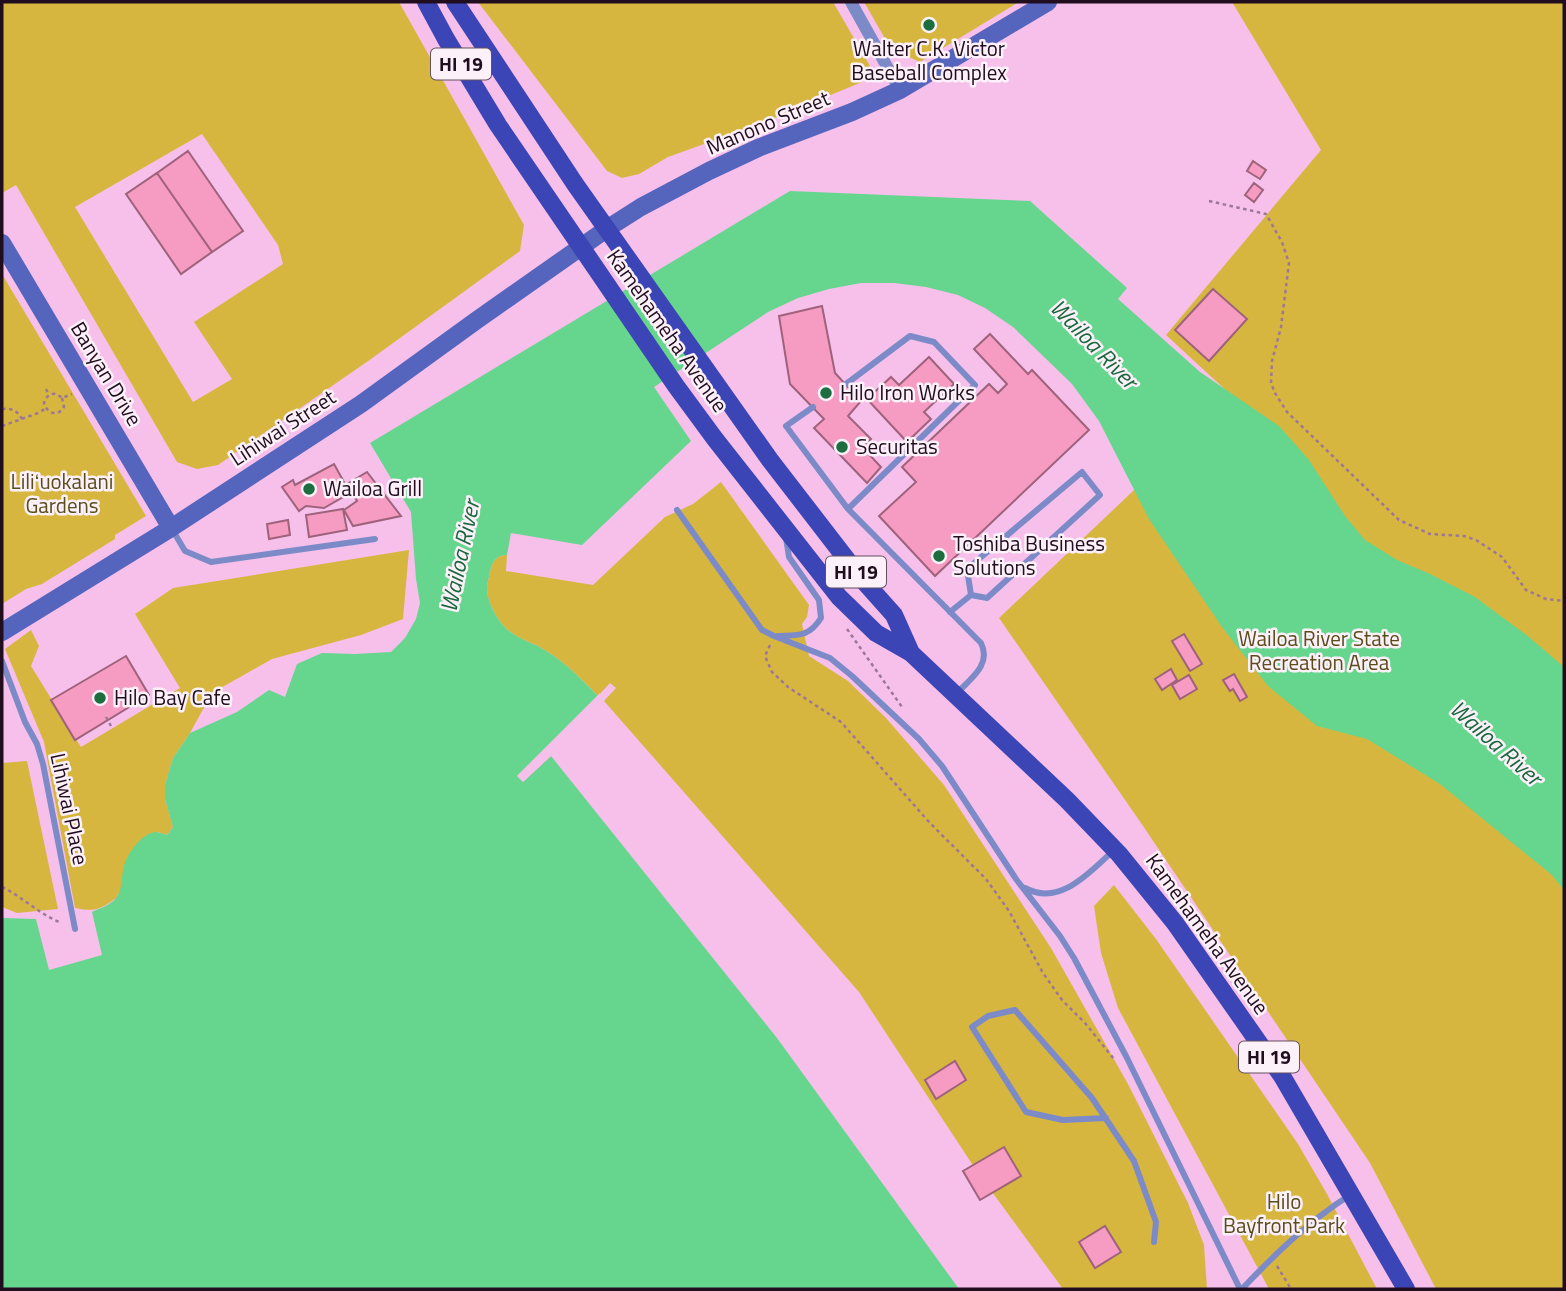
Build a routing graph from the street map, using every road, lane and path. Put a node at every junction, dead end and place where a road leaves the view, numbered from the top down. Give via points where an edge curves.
1 (426, 2) edge
2 (455, 2) edge
3 (851, 2) edge
4 (1048, 2) edge
5 (901, 90) junction
6 (1209, 201) dead end
7 (608, 228) junction
8 (2, 243) edge
9 (580, 248) junction
10 (86, 384) junction
11 (846, 384) dead end
12 (46, 389) dead end
13 (49, 395) junction
14 (62, 398) junction
15 (813, 407) dead end
16 (2, 409) edge
17 (45, 409) junction
18 (22, 419) junction
19 (2, 426) edge
20 (848, 509) junction
21 (677, 510) dead end
22 (784, 526) junction
23 (171, 528) junction
24 (375, 539) dead end
25 (971, 595) junction
26 (1564, 601) edge
27 (950, 612) junction
28 (844, 625) dead end
29 (2, 632) edge
30 (774, 636) junction
31 (911, 653) junction
32 (2, 661) edge
33 (955, 696) junction
34 (905, 710) dead end
35 (106, 717) dead end
36 (111, 726) dead end
37 (1115, 849) junction
38 (1016, 879) junction
39 (2, 887) edge
40 (75, 929) joint
41 (1126, 1056) junction
42 (1106, 1118) junction
43 (1352, 1194) junction
44 (1154, 1242) dead end
45 (1272, 1257) junction
46 (1241, 1289) edge
47 (1291, 1289) edge
48 (1406, 1289) edge

1 - 9 main road, Kamehameha Avenue / HI 19 via 498,125
2 - 7 main road, Kamehameha Avenue / HI 19
3 - 5 street
4 - 5 street, Manono Street
5 - 7 street, Manono Street via 709,171
6 - 26 path via 1266,214 1282,242 1289,263 1271,383 1287,412 1399,520 1430,534 1476,540 1503,557 1526,590
7 - 9 street, Manono Street
7 - 31 main road, Kamehameha Avenue / HI 19 via 795,494 894,615
8 - 10 street, Banyan Drive
9 - 22 main road, Kamehameha Avenue / HI 19 via 676,386
9 - 23 street, Lihiwai Street via 361,404
10 - 14 path
10 - 23 street, Banyan Drive
11 - 20 lane via 910,336 934,342 975,385
12 - 13 path
13 - 14 path
13 - 17 path
14 - 17 path via 61,411
15 - 20 lane via 786,426
16 - 18 path via 12,409
17 - 18 path
18 - 19 path
20 - 27 lane
21 - 30 lane via 749,614
22 - 30 lane via 789,557 819,600 821,618 815,628 802,634
22 - 31 main road, Kamehameha Avenue / HI 19 via 855,615
23 - 24 lane via 185,551 211,562
23 - 29 street, Lihiwai Street
25 - 25 lane via 987,598 1100,495 1082,472 967,569
25 - 27 lane
27 - 33 lane via 981,643 985,658
28 - 34 path
30 - 38 lane via 830,658 919,738
30 - 41 path via 765,656 772,672 841,722 986,880 1062,1000 1115,1060
31 - 33 main road, Kamehameha Avenue / HI 19
32 - 40 lane, Lihiwai Place via 43,764
33 - 37 main road, Kamehameha Avenue / HI 19
35 - 36 path
37 - 38 lane via 1075,884 1058,892 1035,893
37 - 43 main road, Kamehameha Avenue / HI 19 via 1169,915 1282,1076
38 - 41 lane via 1074,958
39 - 40 path via 50,919
41 - 46 lane
42 - 42 lane via 1015,1010 988,1016 972,1027 1026,1112 1062,1120
42 - 44 lane via 1134,1161 1156,1222
43 - 45 lane
43 - 48 main road, Kamehameha Avenue / HI 19
45 - 46 lane
45 - 47 path

